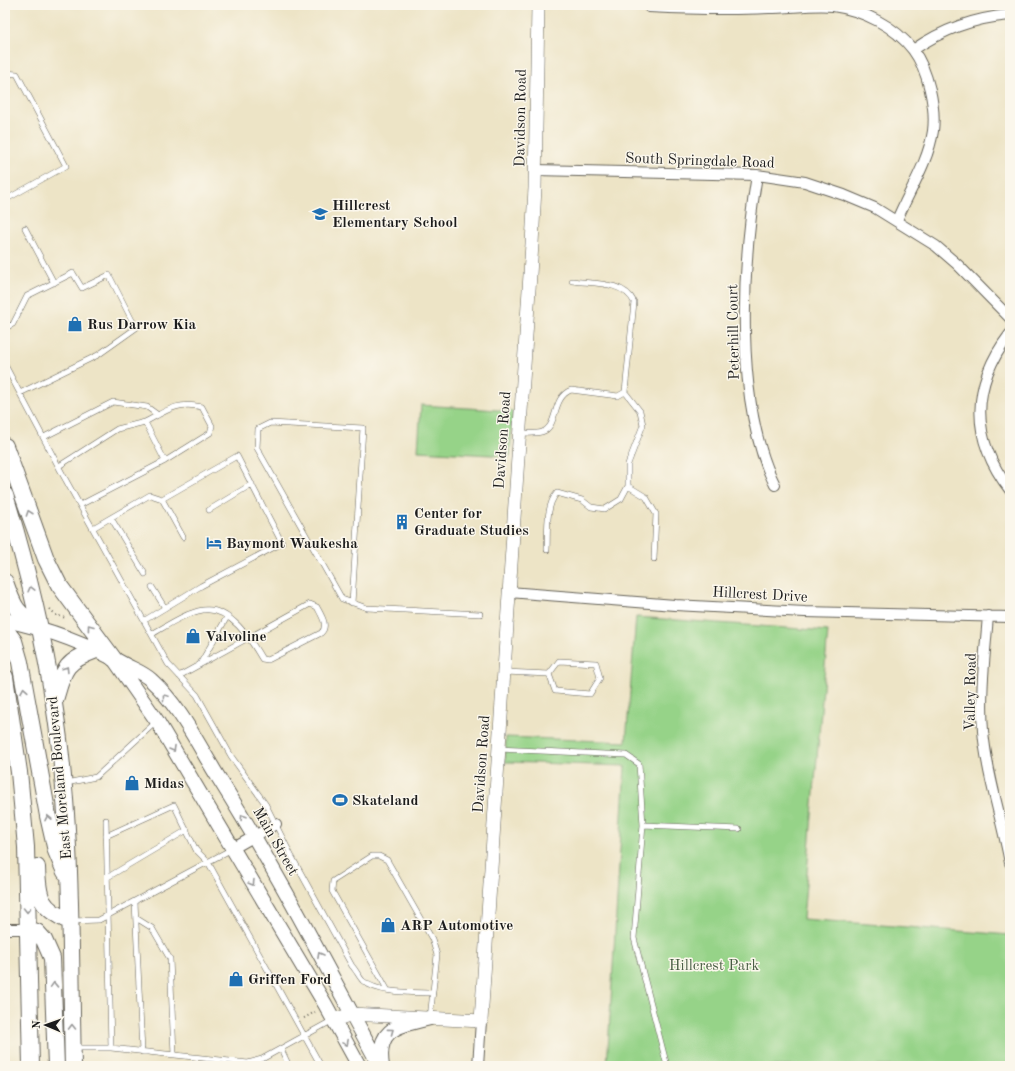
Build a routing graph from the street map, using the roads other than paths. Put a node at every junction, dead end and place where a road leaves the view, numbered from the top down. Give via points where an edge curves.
1 (538, 5) edge
2 (649, 7) dead end
3 (1010, 15) edge
4 (913, 50) junction
5 (5, 73) edge
6 (535, 170) junction
7 (757, 175) junction
8 (5, 200) edge
9 (897, 220) junction
10 (25, 228) dead end
11 (572, 281) dead end
12 (54, 283) junction
13 (1010, 318) edge
14 (5, 328) edge
15 (1010, 334) edge
16 (5, 365) edge
17 (625, 392) junction
18 (20, 393) junction
19 (158, 415) junction
20 (145, 422) junction
21 (519, 433) junction
22 (44, 437) junction
23 (5, 446) edge
24 (165, 461) junction
25 (59, 466) junction
26 (252, 484) junction
27 (775, 485) dead end
28 (628, 486) junction
29 (1010, 490) edge
30 (5, 495) edge
31 (162, 499) junction
32 (80, 505) junction
33 (209, 510) dead end
34 (110, 518) junction
35 (93, 528) junction
36 (183, 538) dead end
37 (547, 550) dead end
38 (654, 559) dead end
39 (144, 574) dead end
40 (5, 582) edge
41 (152, 587) dead end
42 (509, 592) junction
43 (352, 603) junction
44 (165, 608) junction
45 (480, 614) dead end
46 (988, 616) junction
47 (227, 617) junction
48 (1010, 617) edge
49 (5, 620) edge
50 (145, 620) junction
51 (40, 627) junction
52 (5, 628) edge
53 (152, 634) junction
54 (249, 638) junction
55 (96, 650) junction
56 (113, 658) junction
57 (199, 665) junction
58 (503, 672) junction
59 (549, 674) junction
60 (180, 676) junction
61 (5, 677) edge
62 (54, 703) junction
63 (157, 721) junction
64 (498, 749) junction
65 (206, 758) junction
66 (19, 772) junction
67 (63, 783) junction
68 (106, 820) dead end
69 (276, 824) junction
70 (643, 825) junction
71 (739, 829) dead end
72 (187, 830) junction
73 (106, 836) junction
74 (255, 837) junction
75 (232, 850) junction
76 (208, 862) junction
77 (1010, 863) edge
78 (108, 877) junction
79 (68, 881) junction
80 (135, 902) junction
81 (109, 915) junction
82 (136, 918) junction
83 (69, 921) junction
84 (5, 929) edge
85 (28, 929) junction
86 (387, 989) junction
87 (433, 993) junction
88 (352, 1014) junction
89 (430, 1018) junction
90 (334, 1020) junction
91 (481, 1021) junction
92 (304, 1036) junction
93 (72, 1048) junction
94 (111, 1048) junction
95 (280, 1049) junction
96 (142, 1052) junction
97 (174, 1055) junction
98 (31, 1066) edge
99 (56, 1066) edge
100 (73, 1066) edge
101 (289, 1066) edge
102 (321, 1066) edge
103 (359, 1066) edge
104 (381, 1066) edge
105 (478, 1066) edge
106 (667, 1066) edge

1 - 6 street, Davidson Road
2 - 4 street via 740,9 833,6 859,12 882,23
3 - 4 street via 985,17 950,28
4 - 9 street via 931,94 933,130 922,168
5 - 8 lane via 17,74 66,166
6 - 7 street, South Springdale Road
6 - 21 street, Davidson Road
7 - 9 street, South Springdale Road via 805,182 844,195
7 - 27 street, Peterhill Court via 748,255 745,333 754,424 759,447
9 - 13 street, South Springdale Road via 936,246 958,265
10 - 12 lane
11 - 17 lane via 620,288 630,294 634,302
12 - 14 lane via 27,296 12,324
12 - 18 lane via 73,273 82,288 109,275 136,328 98,355
15 - 29 street via 992,360 986,374 980,412 985,447 1000,477
16 - 18 lane
17 - 21 lane via 618,396 572,390 565,392 557,404 551,425 542,432
17 - 28 lane via 640,411 643,425 628,464
18 - 22 lane
19 - 20 lane
19 - 22 lane via 147,407 113,402
19 - 24 lane via 173,406 190,404 202,407 212,426 210,433
20 - 24 lane
20 - 25 lane via 116,429
21 - 42 street, Davidson Road
22 - 25 lane
56 -> 23 main road via 59,585 46,559
24 - 32 lane
25 - 32 lane
26 - 31 lane via 237,456
26 - 33 lane
26 - 44 lane via 282,543
28 - 37 lane via 621,499 606,509 591,507 582,500 557,494 550,506
28 - 38 lane via 646,497 656,514
51 -> 30 main road, East Moreland Boulevard
31 - 34 lane via 150,495
31 - 36 lane
32 - 35 lane
34 - 35 lane
34 - 39 lane
35 - 50 lane
40 - 51 main road via 12,602 22,617
41 - 44 lane
42 - 46 street, Hillcrest Drive via 805,612
42 - 58 street, Davidson Road
43 - 43 lane via 342,599 257,448 258,429 270,423 363,428
43 - 45 lane via 367,608
44 - 50 lane
46 - 48 street, Hillcrest Drive
46 - 77 street, Valley Road via 982,705 983,732
47 - 53 lane via 204,610 186,615
47 - 54 lane
47 - 57 lane
49 - 51 main road, Main Street
50 - 53 lane
51 - 55 main road, Main Street
51 - 62 main road, East Moreland Boulevard
79 -> 52 main road via 56,852 48,816 20,662 14,641
53 - 60 lane via 168,664
54 - 54 lane via 262,659 268,660 321,633 325,625 317,607 310,604
54 - 57 lane
55 - 56 main road, Main Street
62 -> 55 main road via 67,666
56 - 63 main road, Main Street
65 -> 56 main road, Main Street via 171,704 150,679
57 - 60 lane
58 - 59 lane
58 - 64 street, Davidson Road
59 - 59 lane via 555,691 590,694 600,678 596,663 559,662
60 - 69 lane via 197,695 231,756 266,805
61 - 66 main road
62 - 67 main road, East Moreland Boulevard
63 - 65 main road via 174,721 190,746
63 - 67 lane via 96,777
63 -> 75 main road, Main Street
64 - 70 lane via 626,755 639,764
64 - 91 street, Davidson Road
74 -> 65 main road, Main Street
66 - 83 main road via 34,817 41,901 54,914
66 -> 85 main road via 26,847
67 - 79 main road, East Moreland Boulevard
68 - 73 lane
69 - 74 street
69 - 86 lane via 352,966 363,980 375,987
70 - 71 lane
70 - 106 lane via 634,938
72 - 73 lane via 174,805
72 - 76 lane via 196,850
72 - 78 lane
73 - 78 lane
74 - 75 street
88 -> 74 main road, Main Street
75 - 76 lane
75 -> 90 main road, Main Street
76 - 80 lane
76 - 92 lane
78 - 81 lane
79 - 83 main road, East Moreland Boulevard
80 - 81 lane
80 - 82 lane
81 - 83 lane via 99,920
81 - 94 lane
82 - 96 lane
82 - 97 lane via 152,928 170,959
93 -> 83 main road, East Moreland Boulevard
84 - 85 street
85 - 98 main road
99 -> 85 main road via 52,958 44,940 36,932
86 - 87 lane
86 - 87 lane via 331,886 333,881 372,856 387,860 432,938 438,955
87 - 89 lane
88 - 89 street
88 - 90 street
88 - 104 main road, Main Street
89 - 91 street
104 -> 89 main road via 381,1044 385,1036 398,1026
90 - 92 lane
90 -> 103 main road, Main Street
91 - 105 street, Davidson Road
92 - 95 lane
92 - 102 lane
93 - 94 lane
93 - 100 main road, East Moreland Boulevard
94 - 96 lane
95 - 97 lane via 248,1063
95 - 101 lane
96 - 97 lane

